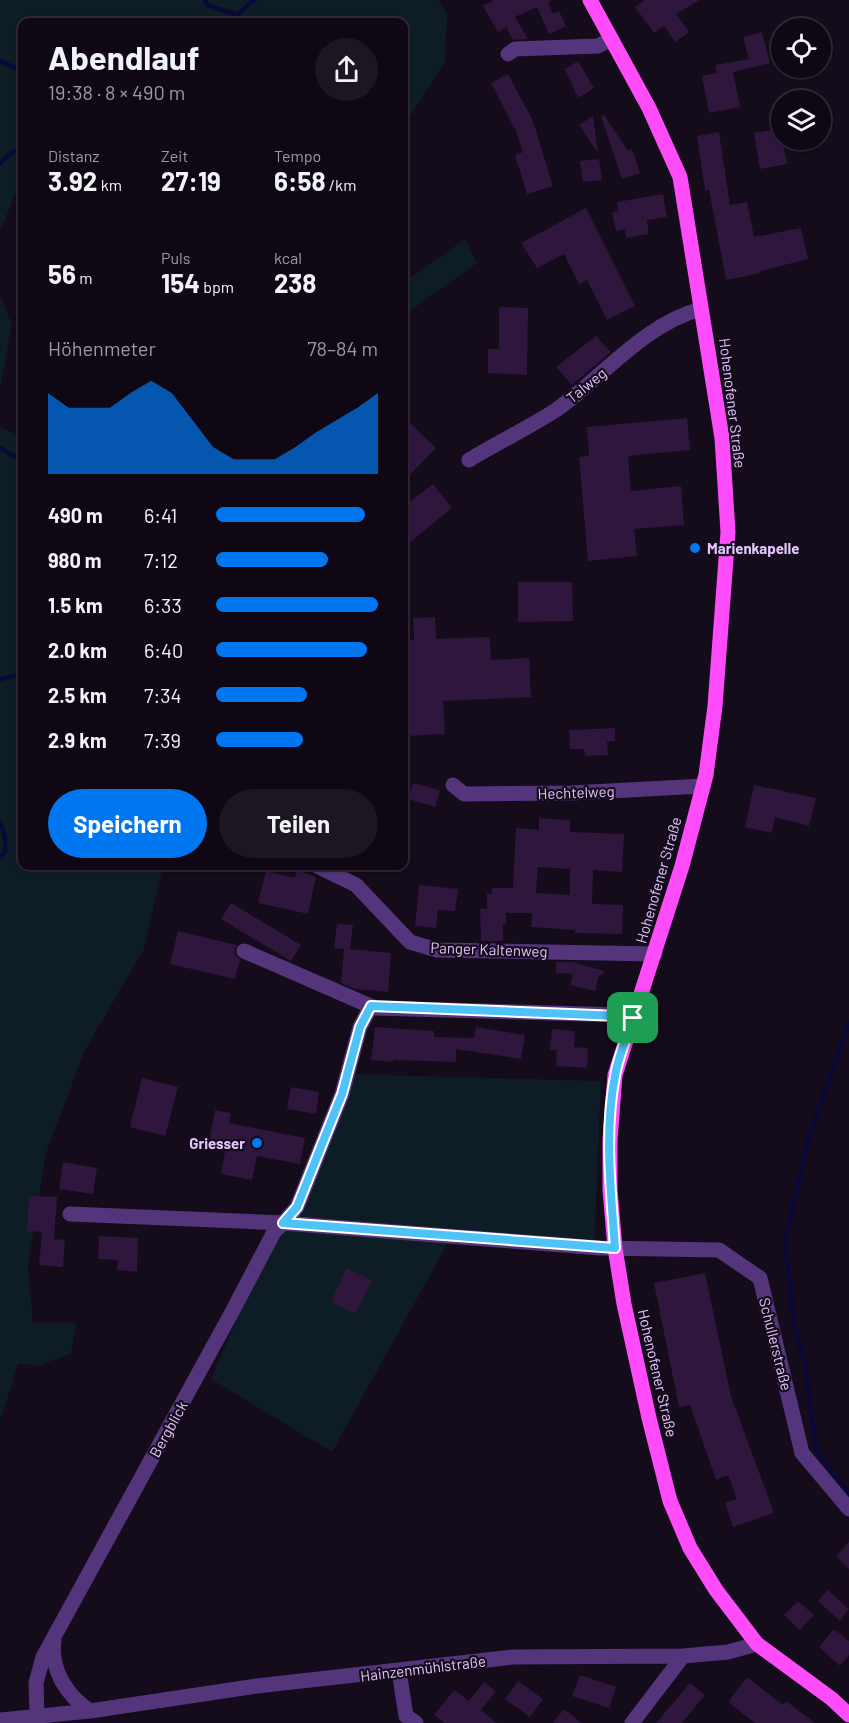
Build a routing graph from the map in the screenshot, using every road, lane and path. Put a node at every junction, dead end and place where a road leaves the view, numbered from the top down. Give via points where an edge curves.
1 (590, 0) edge
2 (611, 39) junction
3 (508, 54) dead end
4 (701, 309) junction
5 (468, 460) dead end
6 (453, 784) dead end
7 (703, 786) junction
8 (325, 870) edge
9 (244, 951) dead end
10 (655, 954) junction
11 (371, 1006) junction
12 (633, 1018) junction
13 (70, 1214) dead end
14 (283, 1223) junction
15 (615, 1248) junction
16 (849, 1509) edge
17 (55, 1636) junction
18 (757, 1644) junction
19 (683, 1656) junction
20 (399, 1671) junction
21 (90, 1711) junction
22 (37, 1714) junction
23 (849, 1715) edge
24 (0, 1720) edge
25 (75, 1723) edge
26 (416, 1723) edge
27 (632, 1723) edge

1 - 2 main road, Hohenofener Straße
2 - 3 street via 598,46 515,49
2 - 4 main road, Hohenofener Straße via 649,108 680,177
4 - 5 street, Talweg via 648,335 556,410
4 - 7 main road, Hohenofener Straße via 722,438 728,532 715,706
6 - 7 street, Hechtelweg via 464,794
7 - 10 main road, Hohenofener Straße
8 - 10 street, Panger Kaltenweg via 356,885 410,942 437,950
9 - 11 street
10 - 12 main road, Hohenofener Straße
11 - 12 street
11 - 14 street, Bergblick via 360,1027 342,1094 297,1207
12 - 15 main road, Hohenofener Straße via 615,1075 611,1109 610,1190
13 - 14 street
14 - 15 street
14 - 17 street, Bergblick via 274,1232
15 - 16 street, Schullerstraße via 719,1250 760,1278 802,1453
15 - 18 main road, Hohenofener Straße via 640,1382 670,1501 690,1548
17 - 21 street, Bergblick via 54,1661 59,1675 72,1696
17 - 22 street, Bergblick via 39,1669
18 - 19 street, Hainzenmühlstraße via 728,1652
18 - 23 main road, Hohenofener Straße
19 - 20 street, Hainzenmühlstraße via 513,1657
19 - 27 street
20 - 21 street, Hainzenmühlstraße via 257,1686
20 - 26 street via 406,1716
21 - 22 street, Hainzenmühlstraße
21 - 25 street
22 - 24 street, Hainzenmühlstraße

